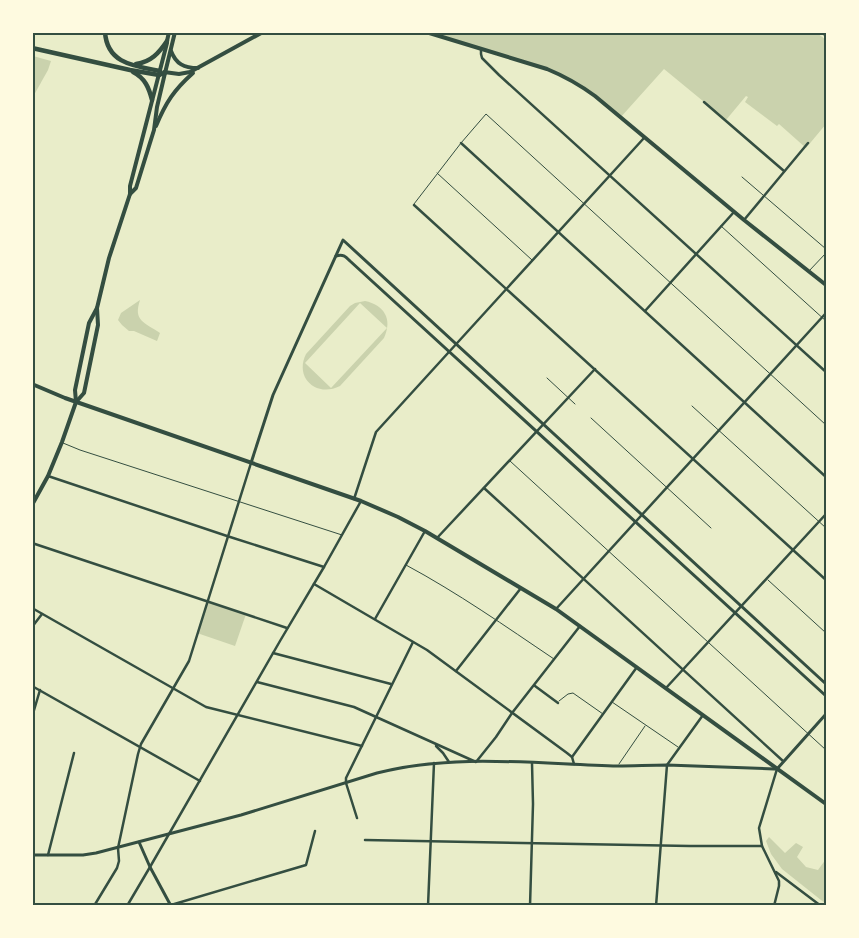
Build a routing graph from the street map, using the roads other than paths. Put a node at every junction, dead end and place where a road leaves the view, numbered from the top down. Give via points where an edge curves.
1 (105, 32) edge
2 (169, 32) edge
3 (175, 32) edge
4 (263, 32) edge
5 (426, 32) edge
6 (823, 32) edge
7 (826, 36) edge
8 (167, 40) junction
9 (32, 48) edge
10 (481, 50) junction
11 (171, 51) junction
12 (133, 64) junction
13 (198, 68) junction
14 (130, 70) junction
15 (159, 73) junction
16 (165, 73) junction
17 (152, 100) junction
18 (704, 102) dead end
19 (154, 130) junction
20 (644, 138) junction
21 (461, 143) junction
22 (808, 143) dead end
23 (784, 172) junction
24 (437, 173) junction
25 (610, 175) junction
26 (742, 177) dead end
27 (130, 194) junction
28 (764, 196) junction
29 (584, 204) junction
30 (414, 205) joint
31 (734, 212) junction
32 (744, 220) junction
33 (722, 226) junction
34 (558, 232) junction
35 (826, 249) edge
36 (826, 253) edge
37 (696, 254) junction
38 (336, 256) junction
39 (533, 260) junction
40 (809, 272) junction
41 (670, 282) junction
42 (826, 285) edge
43 (506, 289) junction
44 (97, 308) junction
45 (645, 311) junction
46 (826, 313) edge
47 (822, 318) junction
48 (826, 321) edge
49 (456, 344) junction
50 (797, 345) junction
51 (450, 352) junction
52 (595, 369) junction
53 (826, 372) edge
54 (771, 374) junction
55 (547, 378) dead end
56 (32, 384) edge
57 (568, 398) junction
58 (76, 402) junction
59 (745, 402) junction
60 (576, 404) dead end
61 (692, 406) dead end
62 (591, 418) dead end
63 (543, 424) junction
64 (826, 425) edge
65 (719, 430) junction
66 (537, 431) junction
67 (62, 442) junction
68 (693, 458) junction
69 (510, 460) junction
70 (251, 463) junction
71 (48, 476) junction
72 (826, 477) edge
73 (667, 487) junction
74 (484, 488) junction
75 (354, 499) junction
76 (238, 501) junction
77 (361, 501) junction
78 (32, 505) edge
79 (826, 514) edge
80 (642, 515) junction
81 (636, 522) junction
82 (819, 522) junction
83 (711, 528) dead end
84 (826, 528) edge
85 (425, 531) junction
86 (342, 535) junction
87 (227, 536) junction
88 (437, 538) junction
89 (32, 543) edge
90 (793, 550) junction
91 (609, 551) junction
92 (406, 565) junction
93 (324, 568) junction
94 (583, 579) junction
95 (766, 579) junction
96 (826, 580) edge
97 (314, 584) junction
98 (521, 587) junction
99 (207, 601) junction
100 (741, 606) junction
101 (32, 608) edge
102 (556, 608) junction
103 (735, 613) junction
104 (42, 614) junction
105 (374, 620) junction
106 (497, 620) junction
107 (580, 626) junction
108 (32, 627) edge
109 (288, 628) junction
110 (826, 633) edge
111 (413, 642) junction
112 (708, 642) junction
113 (273, 653) junction
114 (555, 659) junction
115 (638, 667) junction
116 (683, 670) junction
117 (456, 671) junction
118 (257, 682) junction
119 (392, 684) junction
120 (826, 684) edge
121 (32, 686) edge
122 (534, 686) junction
123 (666, 688) junction
124 (173, 689) junction
125 (40, 690) junction
126 (826, 696) edge
127 (612, 702) junction
128 (558, 703) joint
129 (512, 713) junction
130 (238, 714) junction
131 (604, 714) junction
132 (826, 714) edge
133 (703, 715) junction
134 (32, 717) edge
135 (376, 717) junction
136 (645, 726) junction
137 (808, 734) junction
138 (430, 742) junction
139 (362, 746) junction
140 (140, 747) junction
141 (679, 748) junction
142 (826, 750) edge
143 (74, 753) dead end
144 (572, 757) junction
145 (784, 761) junction
146 (449, 762) junction
147 (476, 762) junction
148 (434, 763) junction
149 (532, 763) junction
150 (574, 764) junction
151 (667, 765) junction
152 (618, 766) junction
153 (777, 769) junction
154 (200, 781) junction
155 (346, 783) junction
156 (826, 804) edge
157 (356, 818) dead end
158 (315, 831) dead end
159 (170, 833) junction
160 (365, 840) dead end
161 (431, 841) junction
162 (139, 842) junction
163 (532, 842) junction
164 (662, 845) junction
165 (762, 846) junction
166 (118, 848) junction
167 (32, 854) edge
168 (48, 855) junction
169 (150, 867) junction
170 (775, 871) junction
171 (171, 905) edge
172 (94, 906) edge
173 (127, 906) edge
174 (428, 906) edge
175 (530, 906) edge
176 (656, 906) edge
177 (774, 906) edge
178 (821, 906) edge

1 - 12 highway via 111,53
2 - 8 main road
3 - 11 main road
4 - 13 main road
5 - 10 main road
6 - 7 street
8 - 12 highway via 152,59
8 - 15 main road
9 - 14 highway
10 - 20 main road via 547,68 570,79
10 - 25 street via 485,62
11 - 13 main road via 181,65
11 - 16 main road
12 - 15 highway
13 - 16 main road via 183,74
13 - 19 main road via 172,94
14 - 15 highway
14 - 17 highway via 145,81
15 - 16 main road
15 - 17 main road
16 - 19 main road
17 - 27 main road
18 - 23 street
19 - 27 main road via 136,188
20 - 25 street
20 - 31 main road
21 - 24 lane
21 - 29 lane via 486,114
21 - 34 street
22 - 23 street
23 - 28 street
24 - 30 lane
24 - 39 lane
25 - 29 street
25 - 37 street
26 - 28 lane
27 - 44 main road
28 - 32 street
28 - 35 lane
29 - 34 street
29 - 41 lane
30 - 43 street
31 - 32 main road
31 - 33 street
32 - 40 main road
33 - 37 street
33 - 47 lane
34 - 39 street
34 - 45 street
36 - 40 lane
37 - 41 street
37 - 50 street
38 - 49 street via 343,240
38 - 51 street via 344,255
38 - 70 street via 273,395
39 - 43 street
40 - 42 main road
41 - 45 street
41 - 54 lane
43 - 49 street
43 - 52 street
44 - 58 main road via 89,323 75,390
44 - 58 main road via 98,325 84,393
45 - 59 street
46 - 47 street
47 - 48 lane
47 - 50 street
49 - 51 street
49 - 63 street
50 - 53 street
50 - 54 street
51 - 66 street
51 - 75 street via 376,432
52 - 57 street
52 - 68 street
54 - 59 street
54 - 64 lane
55 - 57 lane
56 - 58 main road
57 - 60 lane
57 - 63 street
58 - 67 main road
58 - 70 main road
59 - 65 street
59 - 72 street
61 - 65 lane
62 - 73 lane
63 - 66 street
63 - 80 street
65 - 68 street
65 - 82 lane
66 - 69 street
66 - 81 street
67 - 71 main road
67 - 76 lane
68 - 73 street
68 - 90 street
69 - 74 street
69 - 91 lane
70 - 75 main road
70 - 76 street
71 - 78 main road
71 - 87 street
73 - 80 street
73 - 83 lane
74 - 88 street
74 - 94 street
75 - 77 main road
76 - 86 lane
76 - 87 street
77 - 85 main road
77 - 86 street
79 - 82 street
80 - 81 street
80 - 100 street
81 - 91 street
81 - 103 street
82 - 84 lane
82 - 90 street
85 - 88 main road
85 - 92 street
86 - 93 street
87 - 93 street
87 - 99 street
88 - 98 main road
89 - 99 street
90 - 95 street
90 - 96 street
91 - 94 street
91 - 112 lane
92 - 105 street
92 - 106 lane
93 - 97 street
94 - 102 street
94 - 116 street
95 - 100 street
95 - 110 lane
97 - 105 street
97 - 109 street
98 - 102 main road
98 - 106 street
99 - 109 street
99 - 124 street via 189,662
100 - 103 street
100 - 120 street
101 - 104 street
102 - 107 main road
103 - 112 street
103 - 126 street
104 - 108 street
104 - 124 street
105 - 111 street
106 - 114 lane
106 - 117 street
107 - 114 street
107 - 115 main road
109 - 113 street
111 - 117 street
111 - 119 street
112 - 116 street
112 - 137 lane
113 - 118 street
113 - 119 street
114 - 122 street
115 - 123 main road
115 - 127 street
116 - 123 street
116 - 145 street
117 - 129 street
118 - 130 street
118 - 135 street via 354,707
119 - 135 street
121 - 125 street
122 - 128 street
122 - 129 street
123 - 133 main road
124 - 130 street via 206,706
124 - 140 street
125 - 134 street
125 - 140 street
127 - 131 street
127 - 136 lane
128 - 131 lane via 573,693
129 - 144 street
129 - 147 street
130 - 139 street
130 - 154 street
131 - 144 street
132 - 137 street
133 - 141 street
133 - 153 main road
135 - 138 street
135 - 139 street
136 - 141 lane
136 - 152 lane
137 - 142 lane
137 - 145 street
138 - 146 street
138 - 147 street
139 - 155 street
140 - 154 street
140 - 166 street
141 - 151 street
143 - 168 street
144 - 150 street
145 - 153 street
146 - 147 street
146 - 148 street
147 - 149 street
148 - 155 street via 393,769
148 - 161 street
149 - 150 street
149 - 163 street
150 - 152 street
151 - 152 street
151 - 153 street
151 - 164 street
153 - 156 main road
153 - 165 street via 759,828
154 - 159 street
155 - 157 street
155 - 159 street
158 - 171 street via 306,865
159 - 162 street
159 - 169 street
160 - 161 street
161 - 163 street
161 - 174 street
162 - 166 street
162 - 169 street
163 - 164 street
163 - 175 street
164 - 165 street
164 - 176 street
165 - 170 street
166 - 168 street via 83,855
166 - 172 street via 117,868
167 - 168 street
169 - 171 street
169 - 173 street
170 - 177 street via 779,886
170 - 178 street

